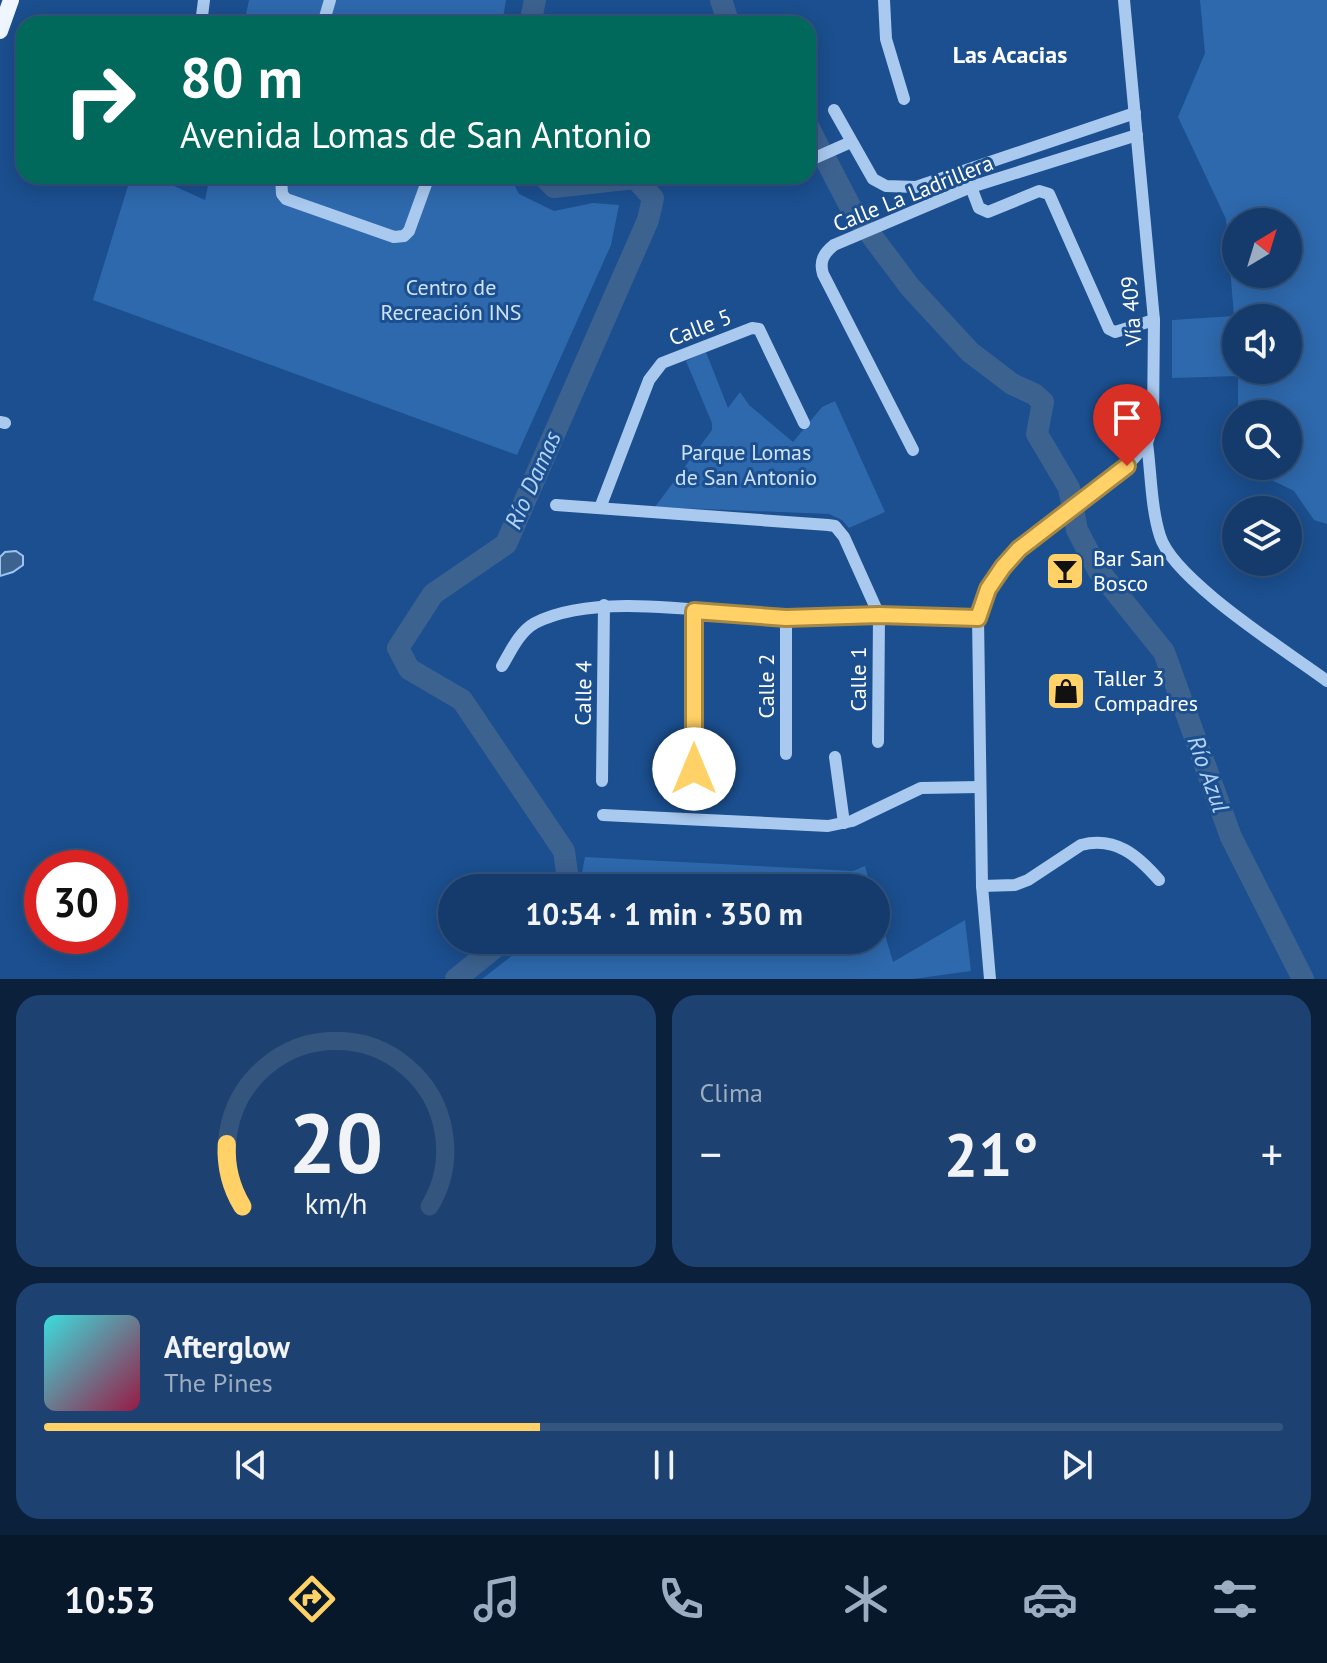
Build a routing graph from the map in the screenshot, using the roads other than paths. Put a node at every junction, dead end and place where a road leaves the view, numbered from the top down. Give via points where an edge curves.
1 (11, 0) edge
2 (884, 0) edge
3 (1124, 0) edge
4 (0, 31) edge
5 (904, 99) dead end
6 (834, 110) dead end
7 (1135, 113) junction
8 (1137, 135) junction
9 (851, 142) junction
10 (816, 157) edge
11 (281, 184) edge
12 (426, 184) edge
13 (971, 187) junction
14 (1154, 320) junction
15 (804, 423) dead end
16 (1147, 443) junction
17 (913, 450) dead end
18 (556, 505) dead end
19 (600, 508) junction
20 (604, 605) junction
21 (694, 611) junction
22 (879, 615) junction
23 (786, 618) junction
24 (978, 618) junction
25 (502, 666) dead end
26 (1327, 681) edge
27 (878, 742) dead end
28 (786, 754) dead end
29 (835, 757) dead end
30 (694, 769) dead end
31 (602, 781) dead end
32 (980, 787) junction
33 (603, 815) dead end
34 (844, 823) junction
35 (1159, 880) dead end
36 (982, 886) junction
37 (990, 979) edge

1 - 4 main road
2 - 5 street via 886,39
3 - 7 street, Vía 409
6 - 9 street
7 - 8 street, Vía 409
7 - 9 street via 916,187 879,184
8 - 13 street, Calle La Ladrillera
8 - 14 street, Vía 409
9 - 10 street
11 - 12 street via 286,199 394,237 409,231
13 - 14 street via 979,208 988,212 1039,191 1049,194 1109,329 1115,332
13 - 17 street, Calle La Ladrillera via 834,245 820,265
14 - 16 street, Vía 409 via 1155,412
15 - 19 street, Calle 5 via 759,329 662,363 649,380
16 - 24 street via 1127,466 1019,549 988,589
16 - 26 street via 1160,536 1168,554 1226,606
18 - 19 street
19 - 22 street via 835,526
20 - 21 street
20 - 25 street via 567,610 532,624
20 - 31 street, Calle 4
21 - 23 street
21 - 30 street
22 - 23 street
22 - 24 street
22 - 27 street, Calle 1
23 - 28 street, Calle 2
24 - 32 street
29 - 34 street
32 - 34 street via 921,788
32 - 36 street
33 - 34 street
35 - 36 street via 1131,852 1090,842 1028,880
36 - 37 street

